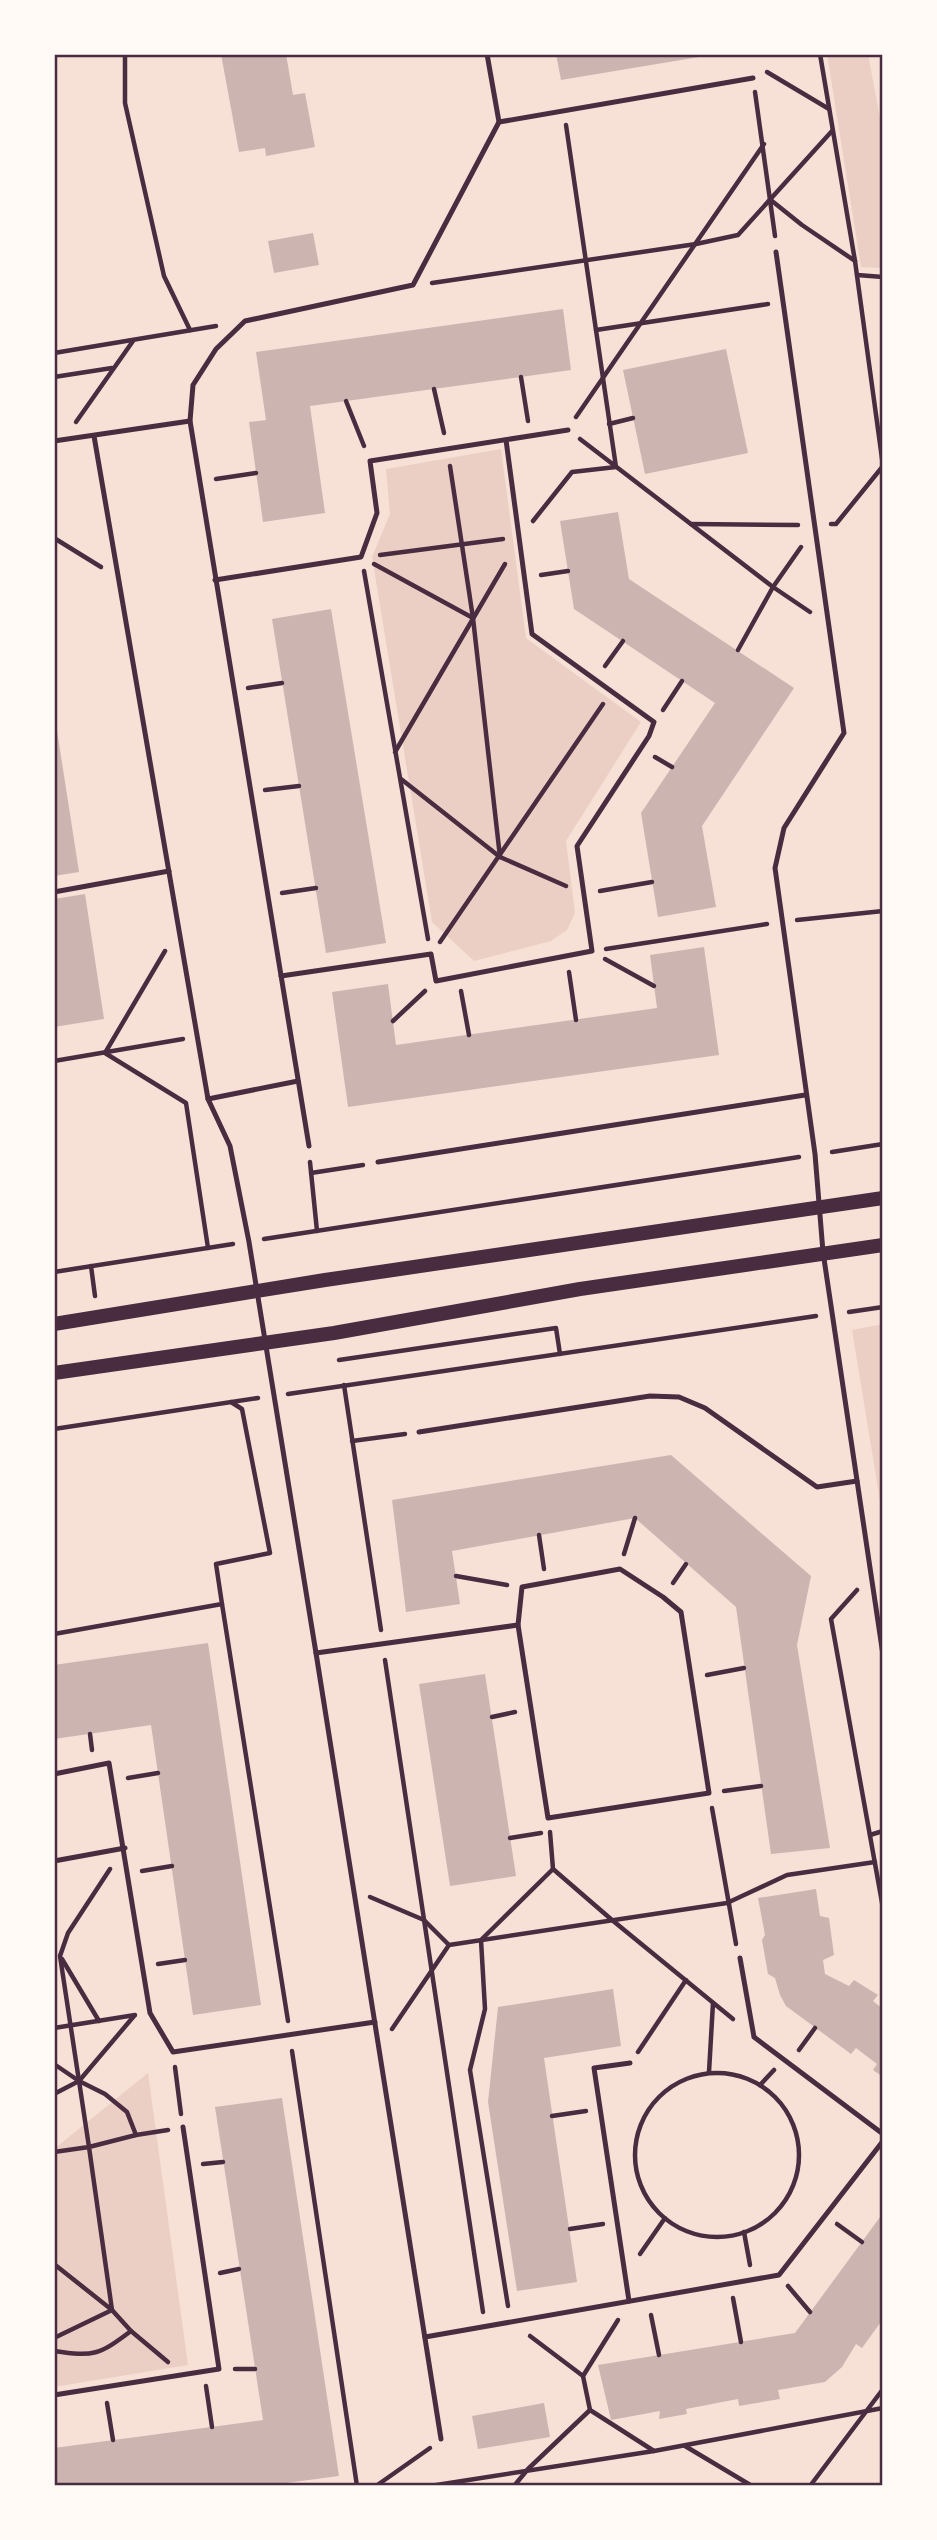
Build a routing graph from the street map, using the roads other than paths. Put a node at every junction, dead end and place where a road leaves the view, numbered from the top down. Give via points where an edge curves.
1 (487, 54) edge
2 (753, 78) road end
3 (499, 122) junction
4 (776, 252) road end
5 (190, 421) junction
6 (568, 430) road end
7 (94, 436) junction
8 (506, 440) junction
9 (54, 441) edge
10 (215, 580) junction
11 (169, 871) junction
12 (54, 892) edge
13 (281, 976) junction
14 (298, 1082) junction
15 (805, 1095) junction
16 (208, 1100) junction
17 (309, 1146) road end
18 (378, 1162) road end
19 (883, 1198) edge
20 (820, 1206) junction
21 (883, 1245) edge
22 (823, 1252) junction
23 (258, 1291) junction
24 (54, 1324) edge
25 (267, 1343) junction
26 (54, 1373) edge
27 (419, 1432) road end
28 (857, 1481) junction
29 (518, 1625) junction
30 (316, 1653) junction
31 (883, 1656) edge
32 (54, 1774) edge
33 (125, 1848) junction
34 (54, 1861) edge
35 (740, 1958) road end
36 (375, 2022) junction
37 (630, 2063) road end
38 (183, 2127) road end
39 (883, 2134) edge
40 (883, 2141) edge
41 (629, 2301) junction
42 (425, 2337) junction
43 (54, 2395) edge
44 (442, 2440) road end

1 - 3 lane
2 - 3 lane
3 - 5 lane via 413,285 245,321 216,349 193,385
4 - 15 lane via 844,733 783,828 775,868
5 - 7 lane
5 - 10 lane
6 - 8 lane
7 - 9 lane
7 - 11 lane
8 - 10 lane via 370,461 377,513 361,557
8 - 13 lane via 533,634 654,722 577,846 592,951 436,981 431,954
10 - 13 lane
11 - 12 lane
11 - 16 lane
13 - 14 lane
14 - 16 lane
14 - 17 lane
15 - 18 lane
15 - 20 lane
16 - 23 lane via 230,1146
19 - 20 main road
20 - 22 lane
20 - 23 main road
21 - 22 main road
22 - 25 main road
22 - 28 lane
23 - 24 main road
23 - 25 lane
25 - 26 main road
25 - 30 lane
27 - 28 lane via 650,1396 679,1397 705,1408 817,1487
28 - 31 lane
29 - 29 lane via 548,1818 709,1793 681,1612 620,1569 522,1587
29 - 30 lane
30 - 36 lane
32 - 33 lane via 109,1763
33 - 34 lane
33 - 36 lane via 150,2013 173,2052
35 - 39 lane via 754,2036
36 - 42 lane
37 - 41 lane via 594,2068
38 - 43 lane via 219,2369
40 - 41 lane via 779,2275
41 - 42 lane
42 - 44 lane

